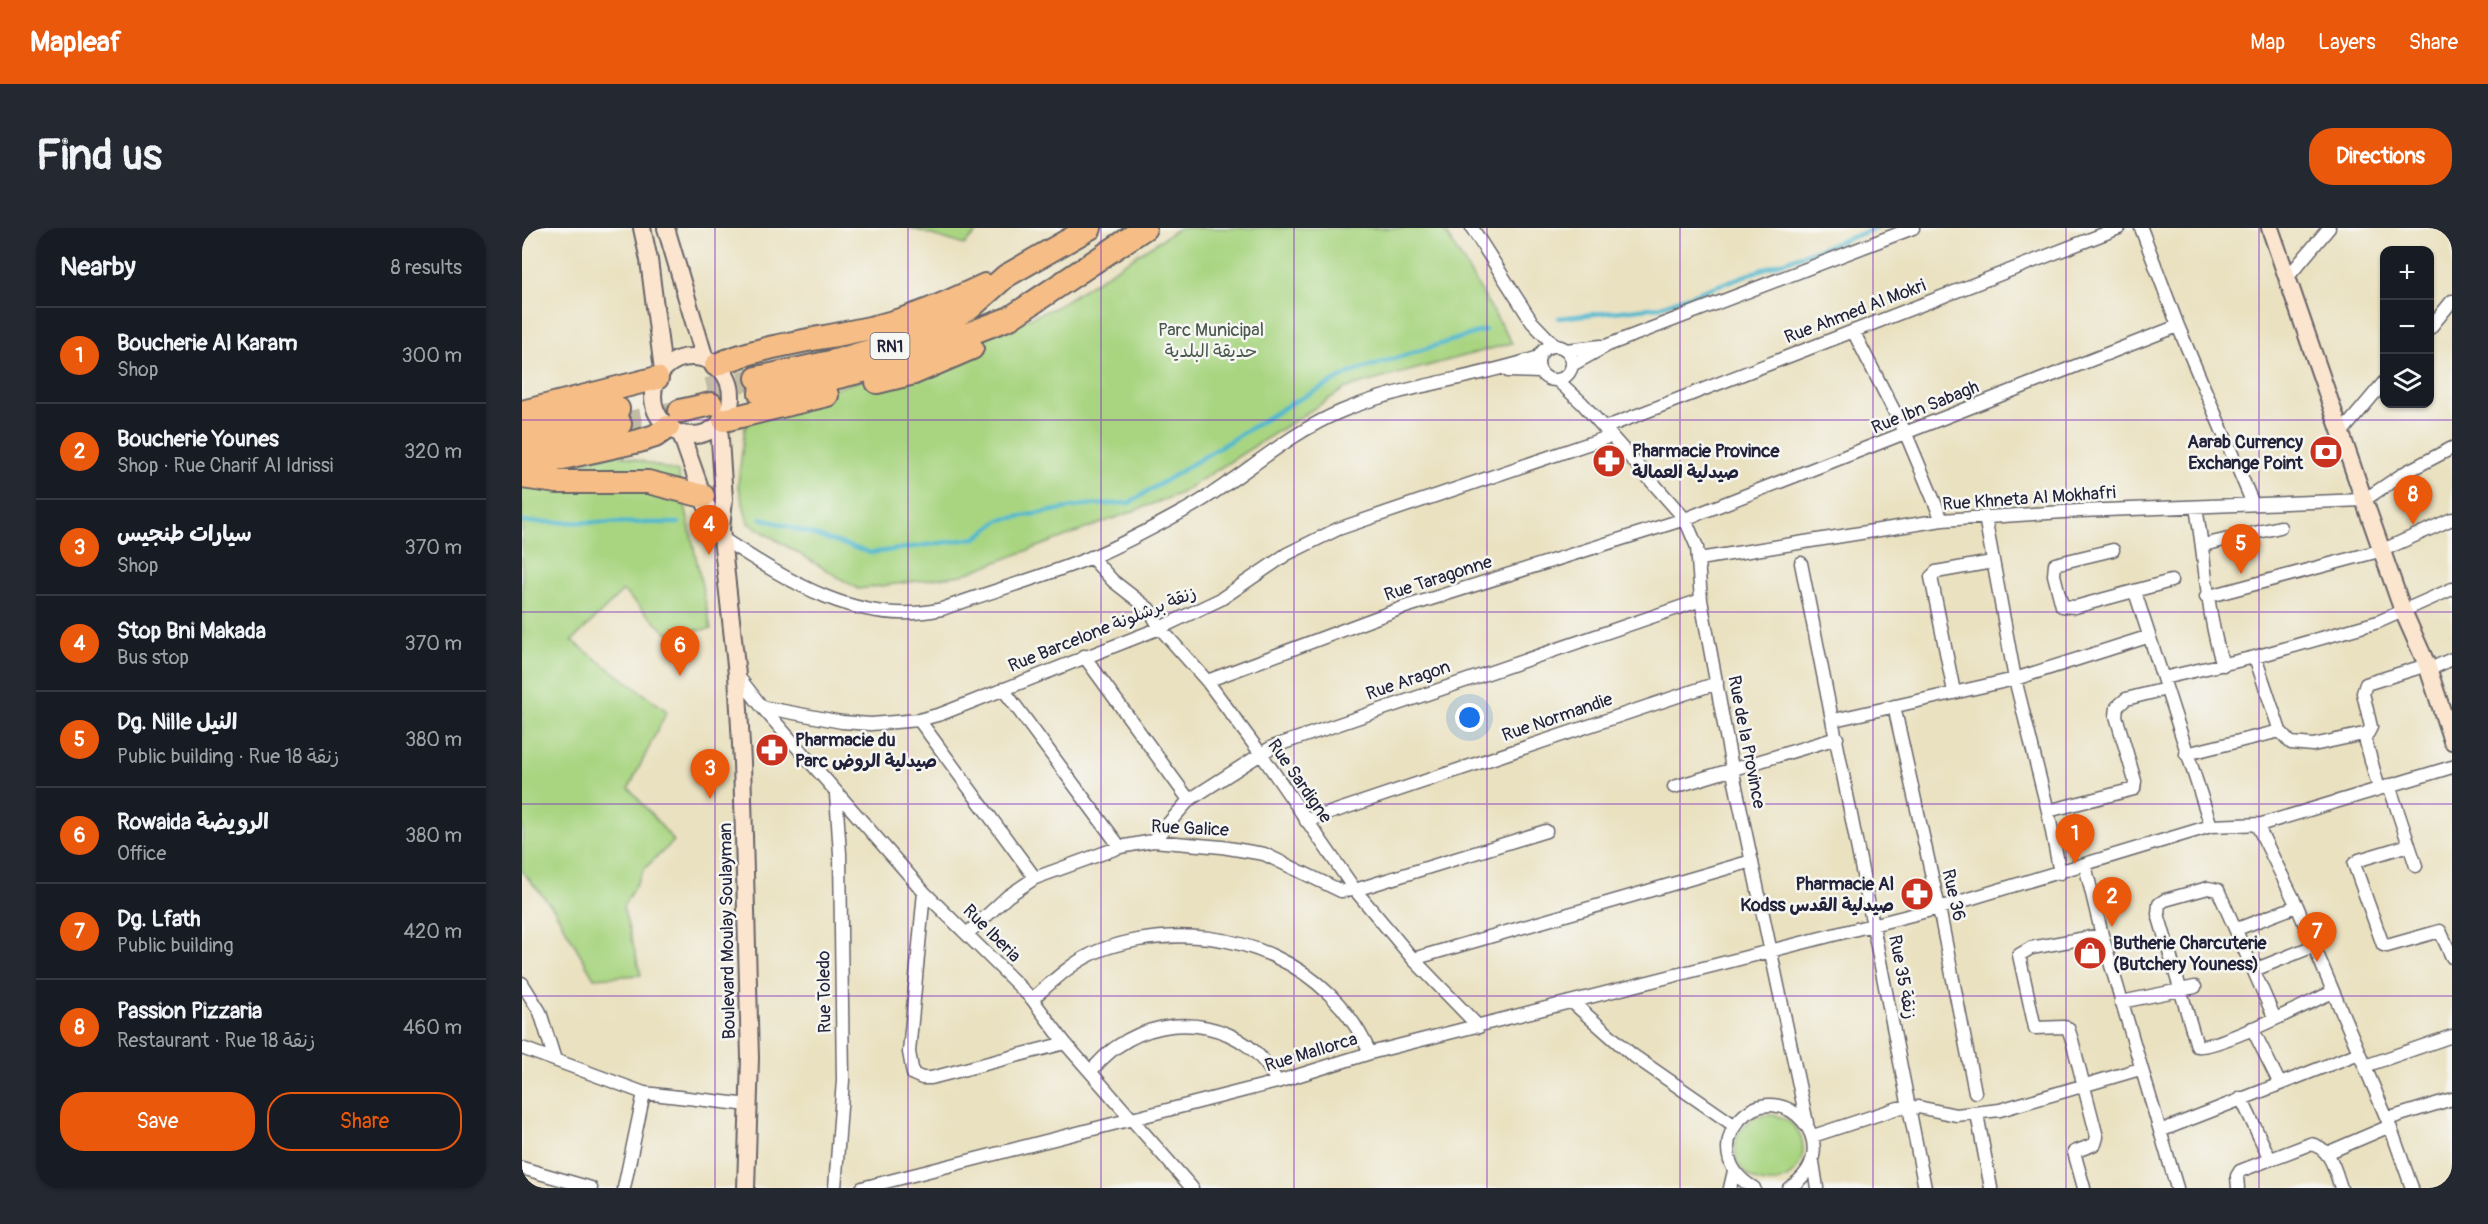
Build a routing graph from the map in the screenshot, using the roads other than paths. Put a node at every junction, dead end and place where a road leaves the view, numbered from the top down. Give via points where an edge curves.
1 (642, 228) edge
2 (666, 228) edge
3 (1090, 228) edge
4 (1145, 228) edge
5 (1472, 228) edge
6 (1913, 228) edge
7 (2119, 228) edge
8 (2141, 228) edge
9 (2270, 228) edge
10 (2330, 228) edge
11 (1006, 276) junction
12 (2287, 278) junction
13 (2452, 302) edge
14 (1010, 318) junction
15 (1532, 322) junction
16 (2434, 323) edge
17 (2178, 326) junction
18 (1853, 331) junction
19 (1608, 345) junction
20 (1560, 348) junction
21 (1540, 354) junction
22 (710, 362) junction
23 (1571, 368) junction
24 (1500, 370) junction
25 (1540, 372) junction
26 (660, 374) junction
27 (1557, 380) junction
28 (2380, 388) edge
29 (1582, 403) junction
30 (715, 409) junction
31 (522, 412) edge
32 (676, 417) junction
33 (522, 429) edge
34 (1607, 432) junction
35 (2342, 432) junction
36 (1906, 434) junction
37 (522, 447) edge
38 (2452, 448) edge
39 (522, 467) edge
40 (522, 477) edge
41 (703, 496) junction
42 (2364, 500) junction
43 (2253, 504) junction
44 (2196, 508) junction
45 (1985, 517) junction
46 (1684, 519) junction
47 (2452, 519) edge
48 (1942, 520) junction
49 (2280, 527) dead end
50 (722, 534) junction
51 (2203, 545) junction
52 (2113, 550) dead end
53 (2383, 550) junction
54 (1091, 557) junction
55 (1699, 559) junction
56 (1992, 562) junction
57 (1801, 563) dead end
58 (2171, 581) dead end
59 (2452, 588) edge
60 (2134, 592) junction
61 (2206, 597) junction
62 (1701, 600) junction
63 (2403, 611) junction
64 (1160, 628) junction
65 (2147, 637) junction
66 (1084, 656) junction
67 (2255, 657) junction
68 (2452, 659) edge
69 (2223, 665) junction
70 (2427, 667) junction
71 (737, 675) junction
72 (2015, 679) junction
73 (1207, 681) junction
74 (1717, 683) junction
75 (2164, 683) junction
76 (1003, 689) junction
77 (1954, 692) junction
78 (1894, 706) junction
79 (762, 707) junction
80 (2447, 710) edge
81 (919, 720) junction
82 (1834, 720) junction
83 (2280, 731) junction
84 (2364, 735) junction
85 (1838, 738) junction
86 (2452, 741) edge
87 (1261, 754) junction
88 (2186, 754) junction
89 (2452, 767) edge
90 (1732, 768) junction
91 (1674, 787) dead end
92 (2384, 787) junction
93 (836, 794) junction
94 (1189, 800) junction
95 (2048, 811) junction
96 (1306, 821) junction
97 (2257, 825) junction
98 (2211, 826) junction
99 (1546, 831) dead end
100 (1153, 841) junction
101 (2409, 845) junction
102 (1120, 848) junction
103 (1752, 861) junction
104 (2085, 865) junction
105 (2416, 866) dead end
106 (2060, 873) junction
107 (1035, 878) junction
108 (1355, 890) junction
109 (924, 892) junction
110 (2297, 906) junction
111 (1939, 908) junction
112 (1874, 924) junction
113 (2237, 929) junction
114 (968, 933) junction
115 (2102, 935) junction
116 (2314, 946) junction
117 (2451, 950) edge
118 (1771, 951) junction
119 (1413, 960) junction
120 (2254, 970) junction
121 (522, 983) edge
122 (2195, 987) dead end
123 (2179, 991) junction
124 (2333, 992) junction
125 (1032, 999) junction
126 (1572, 1002) junction
127 (2121, 1002) junction
128 (2275, 1019) junction
129 (1479, 1027) junction
130 (2253, 1028) junction
131 (2452, 1036) edge
132 (1065, 1043) junction
133 (522, 1048) edge
134 (1370, 1053) junction
135 (2359, 1053) junction
136 (555, 1060) junction
137 (2365, 1066) junction
138 (2140, 1069) junction
139 (1091, 1071) junction
140 (1277, 1082) junction
141 (2278, 1082) junction
142 (2083, 1087) junction
143 (1976, 1092) dead end
144 (644, 1093) junction
145 (2241, 1098) junction
146 (2452, 1100) edge
147 (749, 1105) junction
148 (1910, 1107) junction
149 (1977, 1114) junction
150 (1134, 1119) junction
151 (1807, 1123) junction
152 (2389, 1123) junction
153 (1735, 1126) junction
154 (2160, 1131) junction
155 (1813, 1136) junction
156 (2327, 1153) junction
157 (2270, 1159) junction
158 (1813, 1161) junction
159 (522, 1168) edge
160 (1734, 1171) junction
161 (591, 1188) edge
162 (624, 1188) edge
163 (746, 1188) edge
164 (835, 1188) edge
165 (862, 1188) edge
166 (1192, 1188) edge
167 (1730, 1188) edge
168 (1754, 1188) edge
169 (1789, 1188) edge
170 (1817, 1188) edge
171 (1925, 1188) edge
172 (1991, 1188) edge
173 (2084, 1188) edge
174 (2177, 1188) edge
175 (2238, 1188) edge
176 (2342, 1188) edge
177 (2412, 1188) edge

1 - 26 main road
2 - 22 main road
3 - 11 highway, RN1
4 - 14 highway, RN1
5 - 15 street
6 - 19 street
7 - 18 street, Rue Ahmed Al Mokri
8 - 17 street
9 - 12 main road
10 - 12 street
11 - 14 highway, RN1 via 970,308 918,337 758,385 805,386 888,365
11 - 22 highway via 887,324
12 - 35 main road
13 - 16 street
14 - 30 highway via 977,346 914,373
15 - 20 street
15 - 21 street
17 - 36 street, Rue Ibn Sabagh
17 - 43 street
18 - 34 street, Rue Ahmed Al Mokri
18 - 36 street
19 - 20 street
19 - 23 street
20 - 21 street
20 - 23 street
21 - 24 street
21 - 25 street
22 - 26 main road via 690,357 675,361
22 - 30 main road via 729,381 731,391 732,401
23 - 27 street
23 - 29 street, Rue de la Province
24 - 25 street
24 - 54 street via 1418,387 1340,411 1273,451 1224,488
25 - 27 street
26 - 31 highway
26 - 32 main road via 653,388 655,410
27 - 29 street, Rue de la Province
28 - 35 street
29 - 34 street, Rue de la Province
30 - 32 highway
30 - 50 main road, Boulevard Moulay Soulayman via 724,499
32 - 39 highway via 655,436
32 - 41 main road, Boulevard Moulay Soulayman
33 - 37 highway via 619,417
34 - 46 street, Rue de la Province
34 - 64 street, Rue Barcelone زنقة برشلونة via 1338,529 1287,554 1221,599
35 - 42 main road
36 - 46 street, Rue Ibn Sabagh
36 - 48 street
38 - 42 street
40 - 41 highway via 557,482 648,482
41 - 50 main road, Boulevard Moulay Soulayman
42 - 43 street, Rue Khneta Al Mokhafri
42 - 53 main road
43 - 44 street, Rue Khneta Al Mokhafri
44 - 45 street, Rue Khneta Al Mokhafri
44 - 51 street
45 - 48 street, Rue Khneta Al Mokhafri
45 - 56 street
46 - 55 street, Rue de la Province via 1695,537
46 - 73 street, Rue Taragonne via 1402,608
47 - 53 street
48 - 55 street, Rue Khneta Al Mokhafri
49 - 51 street
50 - 54 street via 825,597 860,609 892,614 917,615 942,609
50 - 71 main road, Boulevard Moulay Soulayman
51 - 61 street
52 - 60 street via 2055,564 2061,604 2075,607
53 - 61 street
53 - 63 main road
54 - 64 street, Rue Sardigne via 1113,581 1149,609
55 - 62 street, Rue de la Province
56 - 72 street
56 - 77 street via 1936,572 1930,577
57 - 82 street, Rue 35 زنقة
58 - 60 street
59 - 63 street
60 - 65 street
61 - 69 street
62 - 74 street, Rue de la Province
62 - 87 street, Rue Aragon via 1304,734
63 - 67 street via 2378,622
63 - 70 main road
64 - 66 street, Rue Barcelone زنقة برشلونة
64 - 73 street, Rue Sardigne
65 - 72 street
65 - 75 street
66 - 76 street, Rue Barcelone زنقة برشلونة
66 - 94 street
67 - 69 street
67 - 83 street
68 - 70 street
69 - 75 street
70 - 80 main road
70 - 84 street via 2366,684 2363,693 2371,729
71 - 79 street
71 - 147 main road, Boulevard Moulay Soulayman
72 - 77 street
72 - 95 street
73 - 87 street, Rue Sardigne
74 - 90 street, Rue de la Province
74 - 96 street, Rue Normandie
75 - 88 street
75 - 95 street via 2126,699 2117,707 2134,789
76 - 81 street, Rue Barcelone زنقة برشلونة
76 - 102 street
77 - 78 street
78 - 82 street
78 - 111 street, Rue 36
79 - 81 street, Rue Barcelone زنقة برشلونة via 842,722
79 - 93 street, Rue Iberia
80 - 86 main road
81 - 107 street
82 - 85 street, Rue 35 زنقة
83 - 84 street via 2299,746
83 - 88 street
84 - 92 street
85 - 90 street
85 - 112 street, Rue 35 زنقة
87 - 94 street, Rue Aragon
87 - 96 street, Rue Sardigne
88 - 98 street
89 - 92 street, Rue Mallorca
90 - 91 street
90 - 103 street, Rue de la Province
92 - 97 street, Rue Mallorca
92 - 101 street
93 - 109 street, Rue Iberia
93 - 164 street, Rue Toledo via 843,1080
94 - 100 street, Rue Aragon
95 - 106 street
96 - 108 street, Rue Sardigne
97 - 98 street, Rue Mallorca
97 - 110 street
98 - 104 street, Rue Mallorca
99 - 108 street
100 - 102 street, Rue Galice
100 - 108 street, Rue Galice via 1264,854 1341,891
101 - 105 street
101 - 117 street via 2354,864 2383,945 2440,931
102 - 107 street, Rue Galice
103 - 118 street, Rue de la Province
103 - 119 street
104 - 106 street, Rue Mallorca
104 - 115 street
106 - 111 street, Rue Mallorca
107 - 114 street, Rue Galice via 1008,896
108 - 119 street, Rue Sardigne
109 - 114 street, Rue Iberia
109 - 132 street via 909,1052 913,1074 931,1078
110 - 113 street
110 - 116 street
111 - 112 street, Rue Mallorca
111 - 143 street, Rue 36
112 - 118 street, Rue Mallorca
112 - 148 street, Rue 35 زنقة
113 - 120 street
113 - 123 street via 2216,889 2159,904 2157,914
114 - 125 street, Rue Iberia
115 - 127 street
115 - 142 street via 2031,948 2019,955 2035,1028 2068,1029
116 - 120 street
116 - 124 street
118 - 126 street, Rue Mallorca
118 - 151 street, Rue de la Province
119 - 129 street, Rue Sardigne
120 - 128 street
121 - 136 street via 540,1012
122 - 123 street
123 - 127 street
123 - 130 street via 2197,1046
124 - 128 street
124 - 135 street
125 - 132 street, Rue Iberia
125 - 134 street via 1090,954 1128,942 1175,935 1236,941 1285,961 1323,988 1363,1036
126 - 129 street, Rue Mallorca
126 - 153 street via 1631,1054
127 - 138 street
128 - 130 street
129 - 134 street, Rue Mallorca
130 - 141 street
131 - 137 street
132 - 139 street, Rue Iberia
133 - 136 street
134 - 140 street, Rue Mallorca
135 - 137 street
135 - 141 street
136 - 144 street
137 - 152 street
138 - 142 street
138 - 154 street
139 - 140 street via 1134,1037 1160,1029 1213,1027 1234,1035 1255,1051
139 - 150 street, Rue Iberia
140 - 150 street, Rue Mallorca
141 - 145 street
142 - 149 street
142 - 173 street via 2097,1140 2074,1152
144 - 147 street
144 - 162 street
145 - 154 street
145 - 157 street
146 - 152 street
147 - 163 main road, Boulevard Moulay Soulayman
148 - 149 street via 1956,1115
148 - 155 street via 1882,1112
148 - 171 street, Rue 35 زنقة
149 - 172 street
150 - 165 street, Rue Mallorca
150 - 166 street, Rue Iberia
151 - 153 street via 1788,1109 1764,1106 1747,1113
151 - 155 street, Rue de la Province
152 - 156 street
152 - 177 street
153 - 160 street via 1728,1148
154 - 174 street
155 - 158 street
156 - 157 street via 2310,1144
156 - 176 street
157 - 175 street via 2239,1172
158 - 169 street via 1808,1172
158 - 170 street
159 - 161 street
160 - 167 street
160 - 168 street

